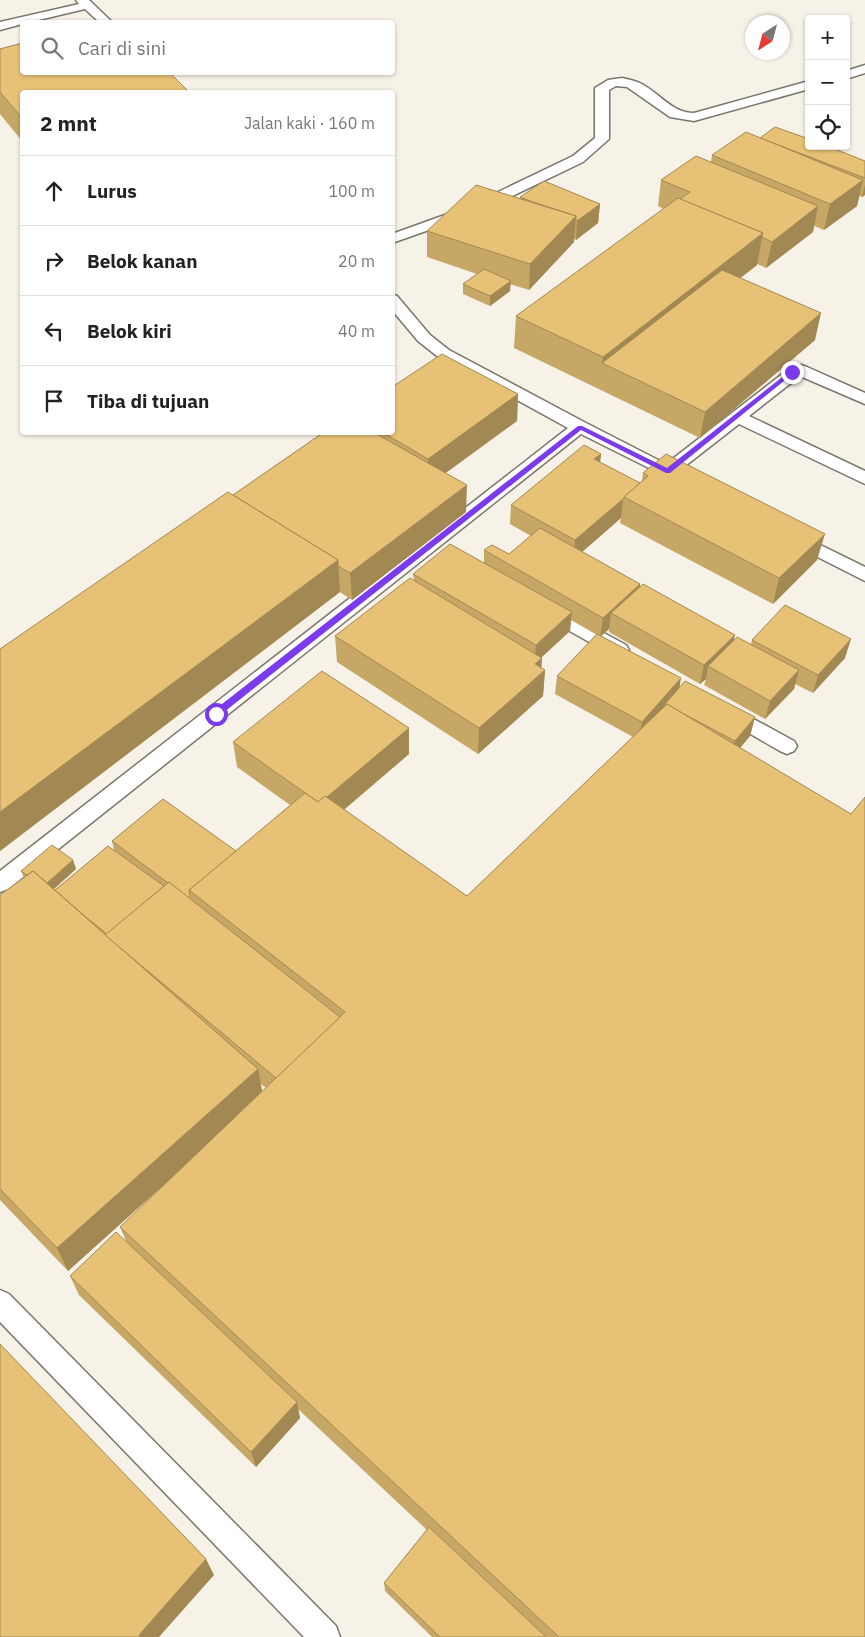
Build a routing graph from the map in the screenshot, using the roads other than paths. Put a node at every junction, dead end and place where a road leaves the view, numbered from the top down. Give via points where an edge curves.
1 (85, 3) edge
2 (22, 20) edge
3 (104, 20) edge
4 (20, 21) edge
5 (0, 26) edge
6 (865, 69) edge
7 (850, 74) edge
8 (805, 86) edge
9 (395, 238) edge
10 (395, 303) edge
11 (865, 399) edge
12 (736, 416) junction
13 (580, 428) junction
14 (668, 471) junction
15 (865, 478) edge
16 (694, 485) edge
17 (779, 530) edge
18 (432, 544) junction
19 (450, 554) edge
20 (865, 575) edge
21 (528, 598) edge
22 (631, 657) edge
23 (709, 702) edge
24 (787, 746) dead end
25 (0, 883) edge
26 (0, 1303) edge
27 (325, 1637) edge

1 - 2 lane
1 - 3 lane
4 - 5 lane
6 - 7 lane
8 - 9 lane via 685,117 675,115 637,86 612,83 602,88 602,139 578,159 472,210
10 - 13 lane via 424,338 442,353
11 - 12 lane via 801,370
12 - 14 lane
12 - 15 lane
13 - 14 lane
13 - 18 lane
14 - 16 lane
17 - 20 lane
18 - 19 lane
18 - 25 lane
21 - 22 lane
23 - 24 lane
26 - 27 lane

